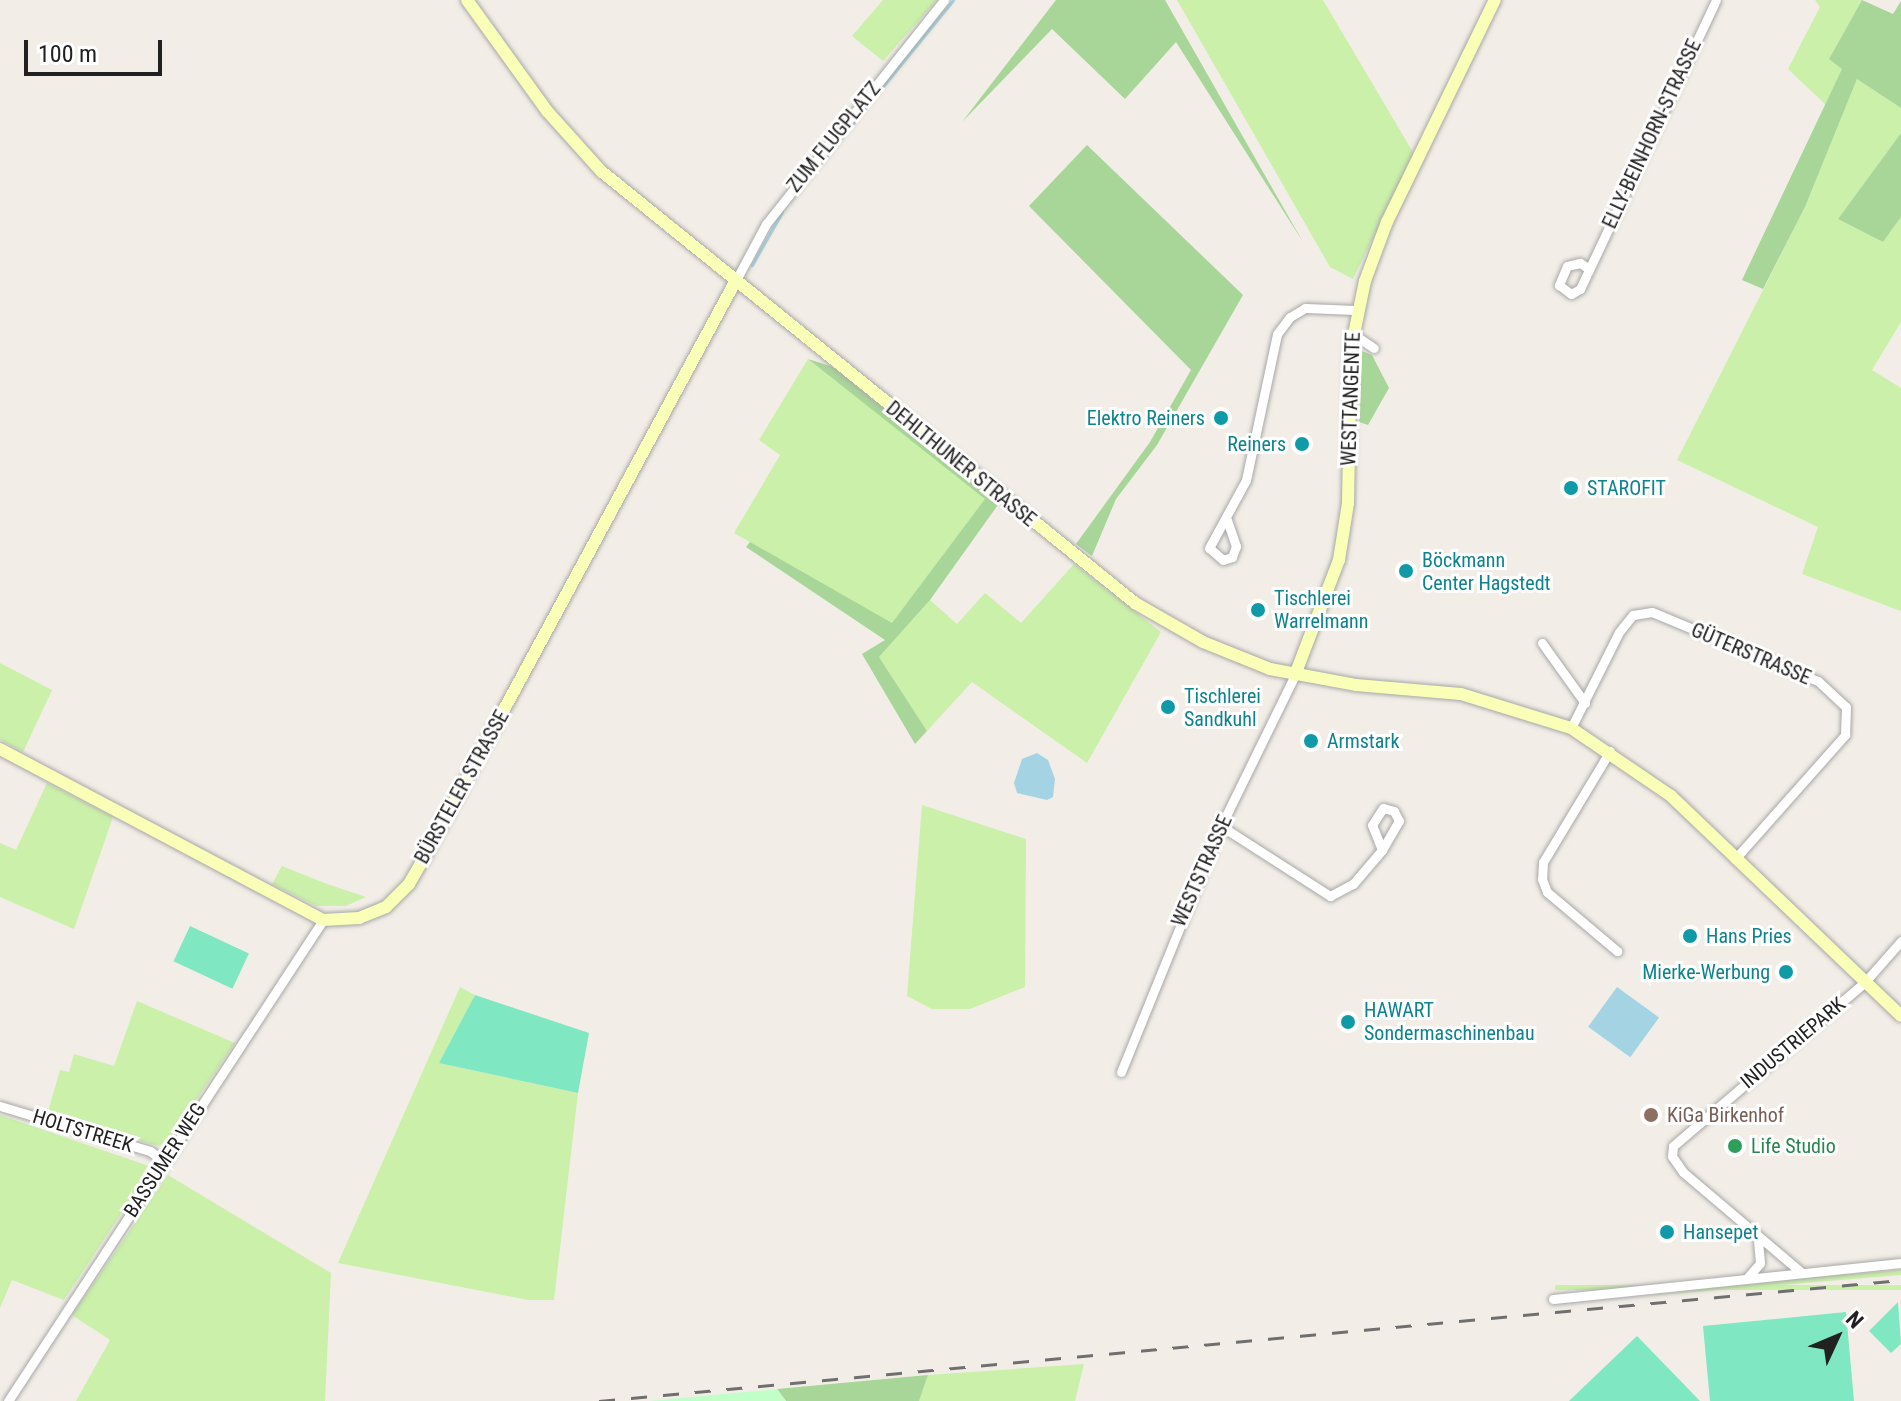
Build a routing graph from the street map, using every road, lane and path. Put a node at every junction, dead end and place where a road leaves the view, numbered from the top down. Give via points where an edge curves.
1 (467, 0) edge
2 (944, 0) edge
3 (1495, 0) edge
4 (1716, 0) edge
5 (1589, 269) dead end
6 (735, 282) junction
7 (1356, 310) junction
8 (1353, 334) junction
9 (1374, 348) dead end
10 (1227, 520) dead end
11 (1542, 643) dead end
12 (1295, 675) junction
13 (1585, 703) junction
14 (1571, 728) junction
15 (0, 749) edge
16 (1610, 751) junction
17 (1221, 826) junction
18 (1382, 850) dead end
19 (1735, 859) junction
20 (323, 920) junction
21 (1901, 941) edge
22 (1617, 951) dead end
23 (1864, 983) junction
24 (1901, 1016) edge
25 (1121, 1072) dead end
26 (0, 1106) edge
27 (164, 1161) junction
28 (1755, 1237) junction
29 (1901, 1263) edge
30 (1802, 1273) junction
31 (1748, 1277) junction
32 (1553, 1299) dead end
33 (8, 1401) edge

1 - 6 street, DEHLTHUNER STRASSE via 585,155
2 - 6 street, ZUM FLUGPLATZ via 782,202
3 - 7 street, WESTTANGENTE via 1387,222
4 - 5 street, ELLY-BEINHORN-STRASSE
6 - 12 street, DEHLTHUNER STRASSE via 1135,603 1228,655
6 - 20 street, BÜRSTELER STRASSE via 409,884 378,911
7 - 8 street, WESTTANGENTE
7 - 10 street via 1305,308 1277,334 1259,437
8 - 9 street
8 - 12 street, WESTTANGENTE via 1348,503 1339,560
11 - 13 street
12 - 14 street, DEHLTHUNER STRASSE via 1461,694
12 - 17 street, WESTSTRASSE
13 - 14 street, GÜTERSTRASSE
13 - 19 street, GÜTERSTRASSE via 1619,632 1633,615 1652,612 1789,668 1836,696 1846,707 1845,735
14 - 16 street, DEHLTHUNER STRASSE
15 - 20 street
16 - 19 street, DEHLTHUNER STRASSE via 1671,796
16 - 22 street via 1543,862 1542,879 1547,892
17 - 18 street via 1330,896 1353,884
17 - 25 street, WESTSTRASSE
19 - 23 street, DEHLTHUNER STRASSE
20 - 27 street, BASSUMER WEG
21 - 23 street
23 - 24 street, DEHLTHUNER STRASSE
23 - 28 street, INDUSTRIEPARK via 1673,1146 1675,1164
26 - 27 street, HOLTSTREEK via 150,1151
27 - 33 street, BASSUMER WEG
28 - 30 street, INDUSTRIEPARK
28 - 31 street via 1762,1251
29 - 30 street
30 - 31 street
31 - 32 street

